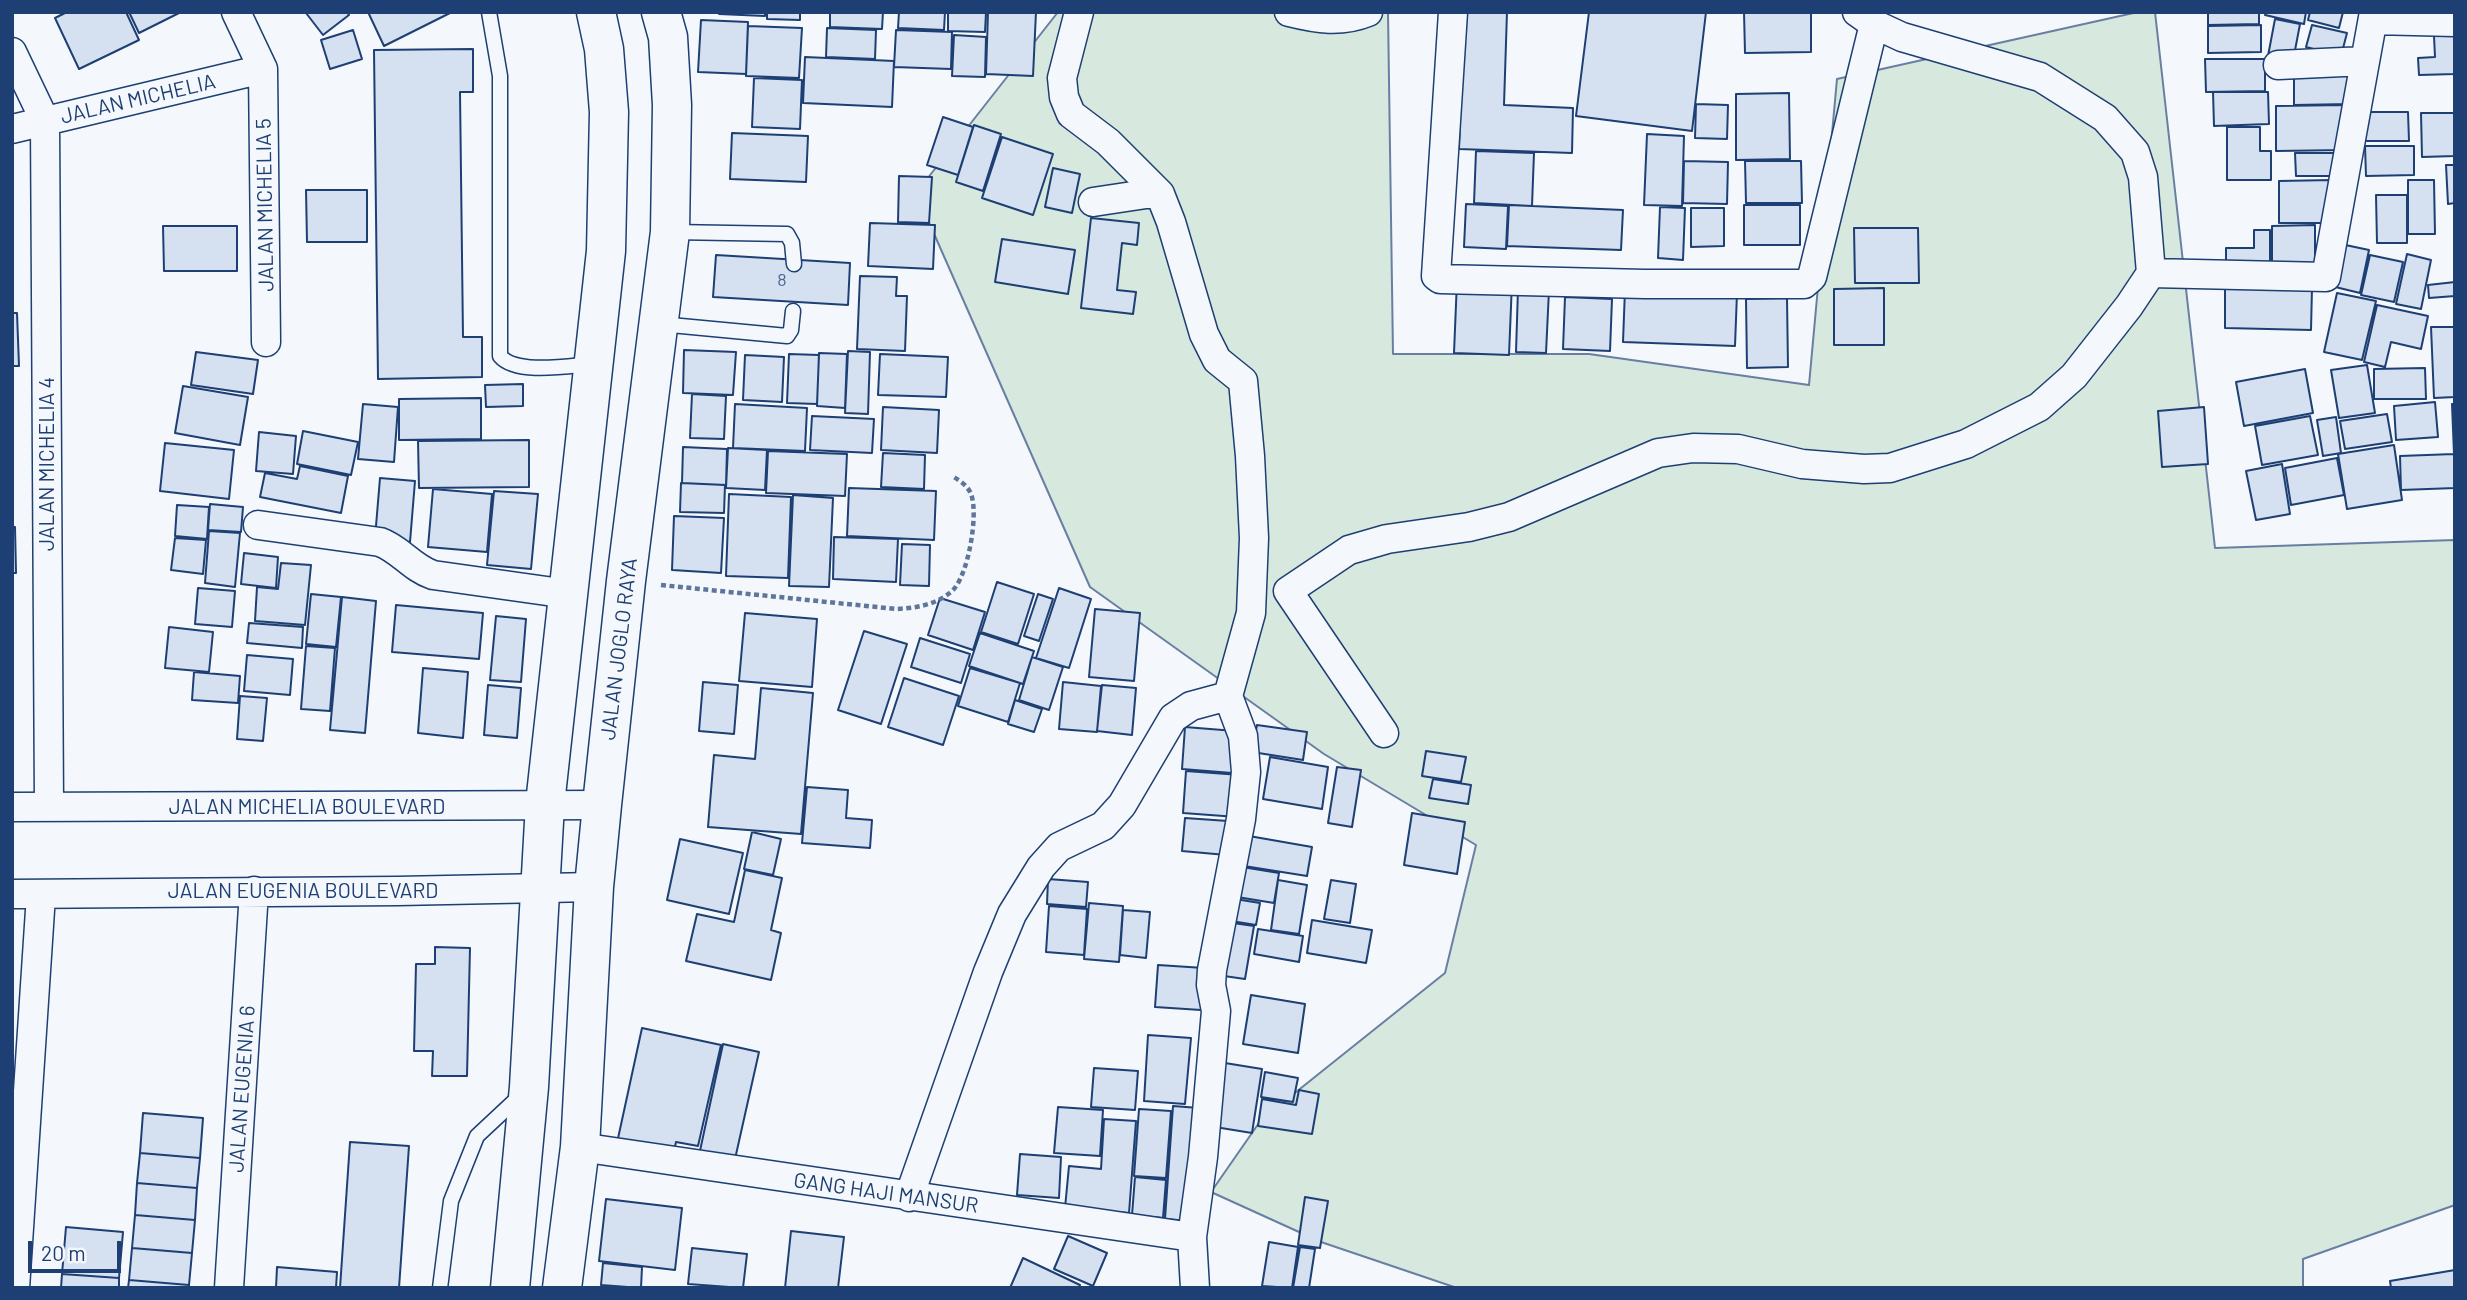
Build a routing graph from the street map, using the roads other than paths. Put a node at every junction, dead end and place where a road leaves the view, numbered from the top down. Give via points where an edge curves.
1 (236, 12) edge
2 (489, 12) edge
3 (596, 12) edge
4 (661, 12) edge
5 (1079, 12) edge
6 (1289, 12) edge
7 (1368, 12) edge
8 (1453, 12) edge
9 (2373, 16) edge
10 (1865, 18) edge
11 (2455, 22) edge
12 (12, 52) edge
13 (2365, 61) junction
14 (2278, 65) dead end
15 (263, 69) junction
16 (45, 121) junction
17 (12, 129) edge
18 (1160, 194) junction
19 (1093, 202) dead end
20 (670, 232) junction
21 (794, 264) dead end
22 (2151, 273) junction
23 (793, 311) dead end
24 (660, 324) junction
25 (266, 342) dead end
26 (595, 363) junction
27 (258, 525) dead end
28 (1288, 591) junction
29 (568, 594) junction
30 (1251, 613) junction
31 (1228, 696) junction
32 (1384, 733) dead end
33 (545, 804) junction
34 (602, 805) junction
35 (12, 807) edge
36 (49, 807) junction
37 (594, 887) junction
38 (540, 889) junction
39 (254, 891) junction
40 (12, 894) edge
41 (41, 895) junction
42 (529, 1087) junction
43 (580, 1147) junction
44 (909, 1197) junction
45 (1192, 1237) junction
46 (15, 1288) edge
47 (229, 1288) edge
48 (440, 1288) edge
49 (510, 1288) edge
50 (562, 1288) edge
51 (1195, 1288) edge

1 - 15 street
2 - 26 lane via 500,76 500,356 507,362 541,368
3 - 26 main road via 609,111 606,251
4 - 20 main road, JALAN JOGLO RAYA via 668,37 673,105
5 - 18 street via 1062,78 1071,114 1108,142
6 - 7 street via 1325,20
8 - 10 street via 1436,276 1644,284 1809,282
9 - 11 street
9 - 13 street
10 - 22 street via 1902,37 2040,77 2105,118 2135,152 2143,177
12 - 16 street
13 - 14 street
13 - 22 street via 2326,277
15 - 16 street, JALAN MICHELIA
15 - 25 street, JALAN MICHELIA 5
16 - 17 street, JALAN MICHELIA
16 - 36 street, JALAN MICHELIA 4
18 - 19 street
18 - 30 street via 1204,334 1217,360 1243,381 1254,538
20 - 21 lane via 787,234
20 - 24 main road, JALAN JOGLO RAYA
22 - 28 street via 2074,376 2039,407 1966,444 1890,468 1864,469 1802,464 1738,449 1658,453 1508,517 1349,550
23 - 24 lane via 787,336
24 - 34 main road, JALAN JOGLO RAYA
26 - 29 main road
27 - 29 street via 380,541 433,575
28 - 30 street
28 - 32 street
29 - 33 main road
30 - 31 street
31 - 44 street via 1191,706 1174,718 1122,805 1103,826 1059,847 1041,867 1012,914 988,971
31 - 45 street via 1243,736 1246,772 1212,971 1216,1011
33 - 34 street, JALAN MICHELIA BOULEVARD
33 - 36 street, JALAN MICHELIA BOULEVARD
33 - 38 main road
34 - 37 main road, JALAN JOGLO RAYA
35 - 36 street, JALAN MICHELIA BOULEVARD
37 - 38 street, JALAN EUGENIA BOULEVARD
37 - 43 main road, JALAN JOGLO RAYA
38 - 39 street, JALAN EUGENIA BOULEVARD
38 - 42 main road
39 - 41 street, JALAN EUGENIA BOULEVARD
39 - 47 street, JALAN EUGENIA 6
40 - 41 street, JALAN EUGENIA BOULEVARD
41 - 46 street
42 - 48 lane via 477,1136 451,1201
42 - 49 main road
43 - 44 street, GANG HAJI MANSUR
43 - 50 main road, JALAN JOGLO RAYA
44 - 45 street, GANG HAJI MANSUR
45 - 51 street

